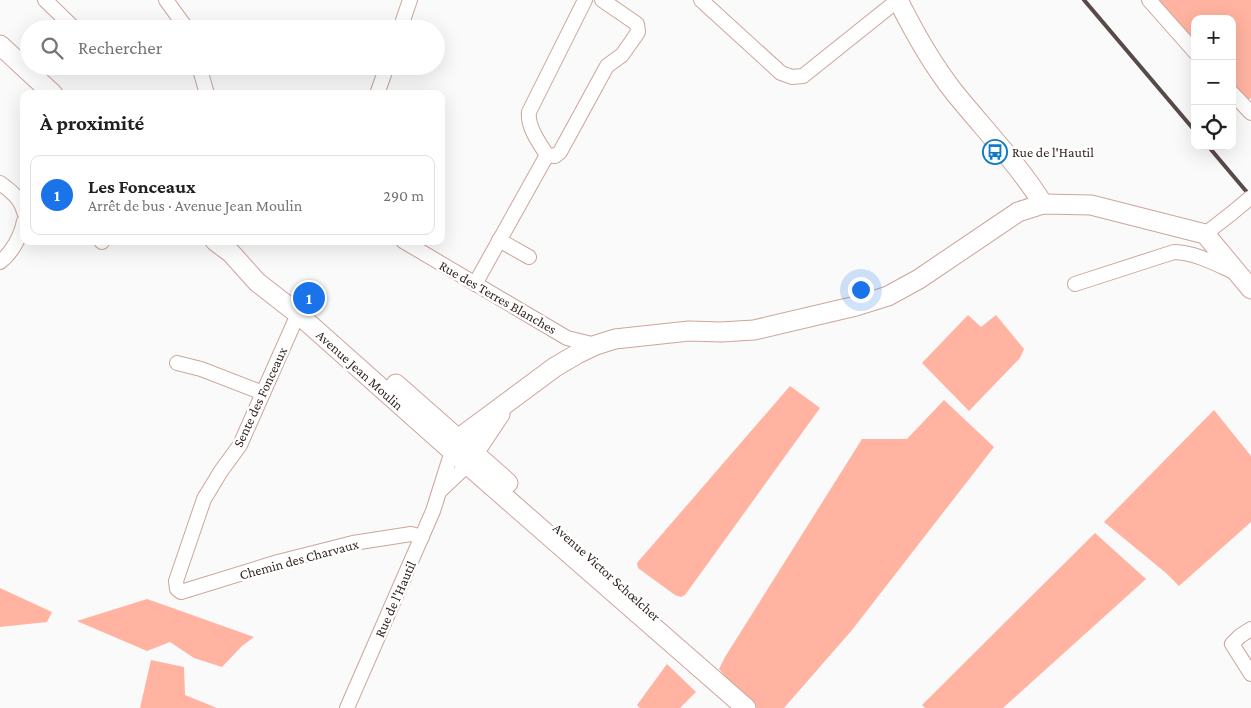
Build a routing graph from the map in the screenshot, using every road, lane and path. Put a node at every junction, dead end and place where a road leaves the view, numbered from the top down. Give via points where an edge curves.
1 (45, 0) edge
2 (166, 0) edge
3 (410, 0) edge
4 (585, 0) edge
5 (602, 0) edge
6 (701, 0) edge
7 (898, 0) edge
8 (1149, 0) edge
9 (66, 20) edge
10 (181, 20) edge
11 (403, 20) edge
12 (0, 45) edge
13 (1191, 47) edge
14 (0, 62) edge
15 (20, 63) edge
16 (32, 75) edge
17 (202, 75) edge
18 (384, 75) edge
19 (33, 90) edge
20 (49, 90) edge
21 (206, 90) edge
22 (378, 90) edge
23 (1236, 97) edge
24 (1251, 113) edge
25 (547, 155) junction
26 (0, 183) edge
27 (1251, 197) edge
28 (20, 204) edge
29 (1042, 204) junction
30 (20, 233) edge
31 (1205, 234) junction
32 (499, 240) junction
33 (220, 245) edge
34 (234, 245) edge
35 (411, 245) edge
36 (529, 258) dead end
37 (0, 262) edge
38 (1245, 282) edge
39 (475, 284) junction
40 (1075, 284) dead end
41 (298, 314) junction
42 (567, 338) junction
43 (596, 345) junction
44 (577, 354) junction
45 (178, 363) dead end
46 (263, 393) junction
47 (462, 453) junction
48 (422, 537) junction
49 (177, 589) joint
50 (1251, 629) edge
51 (1251, 674) edge
52 (347, 708) edge
53 (746, 708) edge
54 (752, 708) edge

1 - 9 street
2 - 10 street
3 - 11 street
4 - 25 street via 529,112 531,126
5 - 25 street via 637,24 638,32 627,50 607,66 560,152 555,156
6 - 7 street via 781,73 792,77 803,76
7 - 29 main road via 920,43 942,76
8 - 13 street
12 - 15 main road
14 - 19 main road
16 - 20 main road
17 - 21 street
18 - 22 street
23 - 24 street
25 - 32 street
26 - 28 street via 11,190
27 - 31 street, bridge
29 - 31 main road, Rue de l'Hautil via 1092,205
29 - 43 main road, Rue de l'Hautil via 1018,212 888,296 754,330 689,331 616,338
30 - 37 street via 10,252
31 - 38 main road
32 - 36 street
32 - 39 street
33 - 41 main road, Avenue Jean Moulin via 257,282
34 - 47 main road, Avenue Jean Moulin
35 - 39 street, Rue des Terres Blanches
38 - 40 street via 1199,256 1174,252
39 - 42 street, Rue des Terres Blanches
41 - 46 street, Sente des Fonceaux
41 - 47 main road, Avenue Jean Moulin
42 - 43 street, Rue des Terres Blanches
42 - 44 street, Rue des Terres Blanches
43 - 44 main road, Rue de l'Hautil
44 - 47 main road, Rue de l'Hautil via 510,400
45 - 46 street via 201,368
46 - 49 street, Sente des Fonceaux via 240,445 204,499 176,581
47 - 48 street, Rue de l'Hautil via 460,472 441,490
47 - 53 main road, Avenue Victor Schœlcher
47 - 54 main road, Avenue Victor Schœlcher via 561,530 646,610 707,657
48 - 49 street, Chemin des Charvaux via 411,534 353,543 181,592
48 - 52 street, Rue de l'Hautil
50 - 51 street via 1232,644

